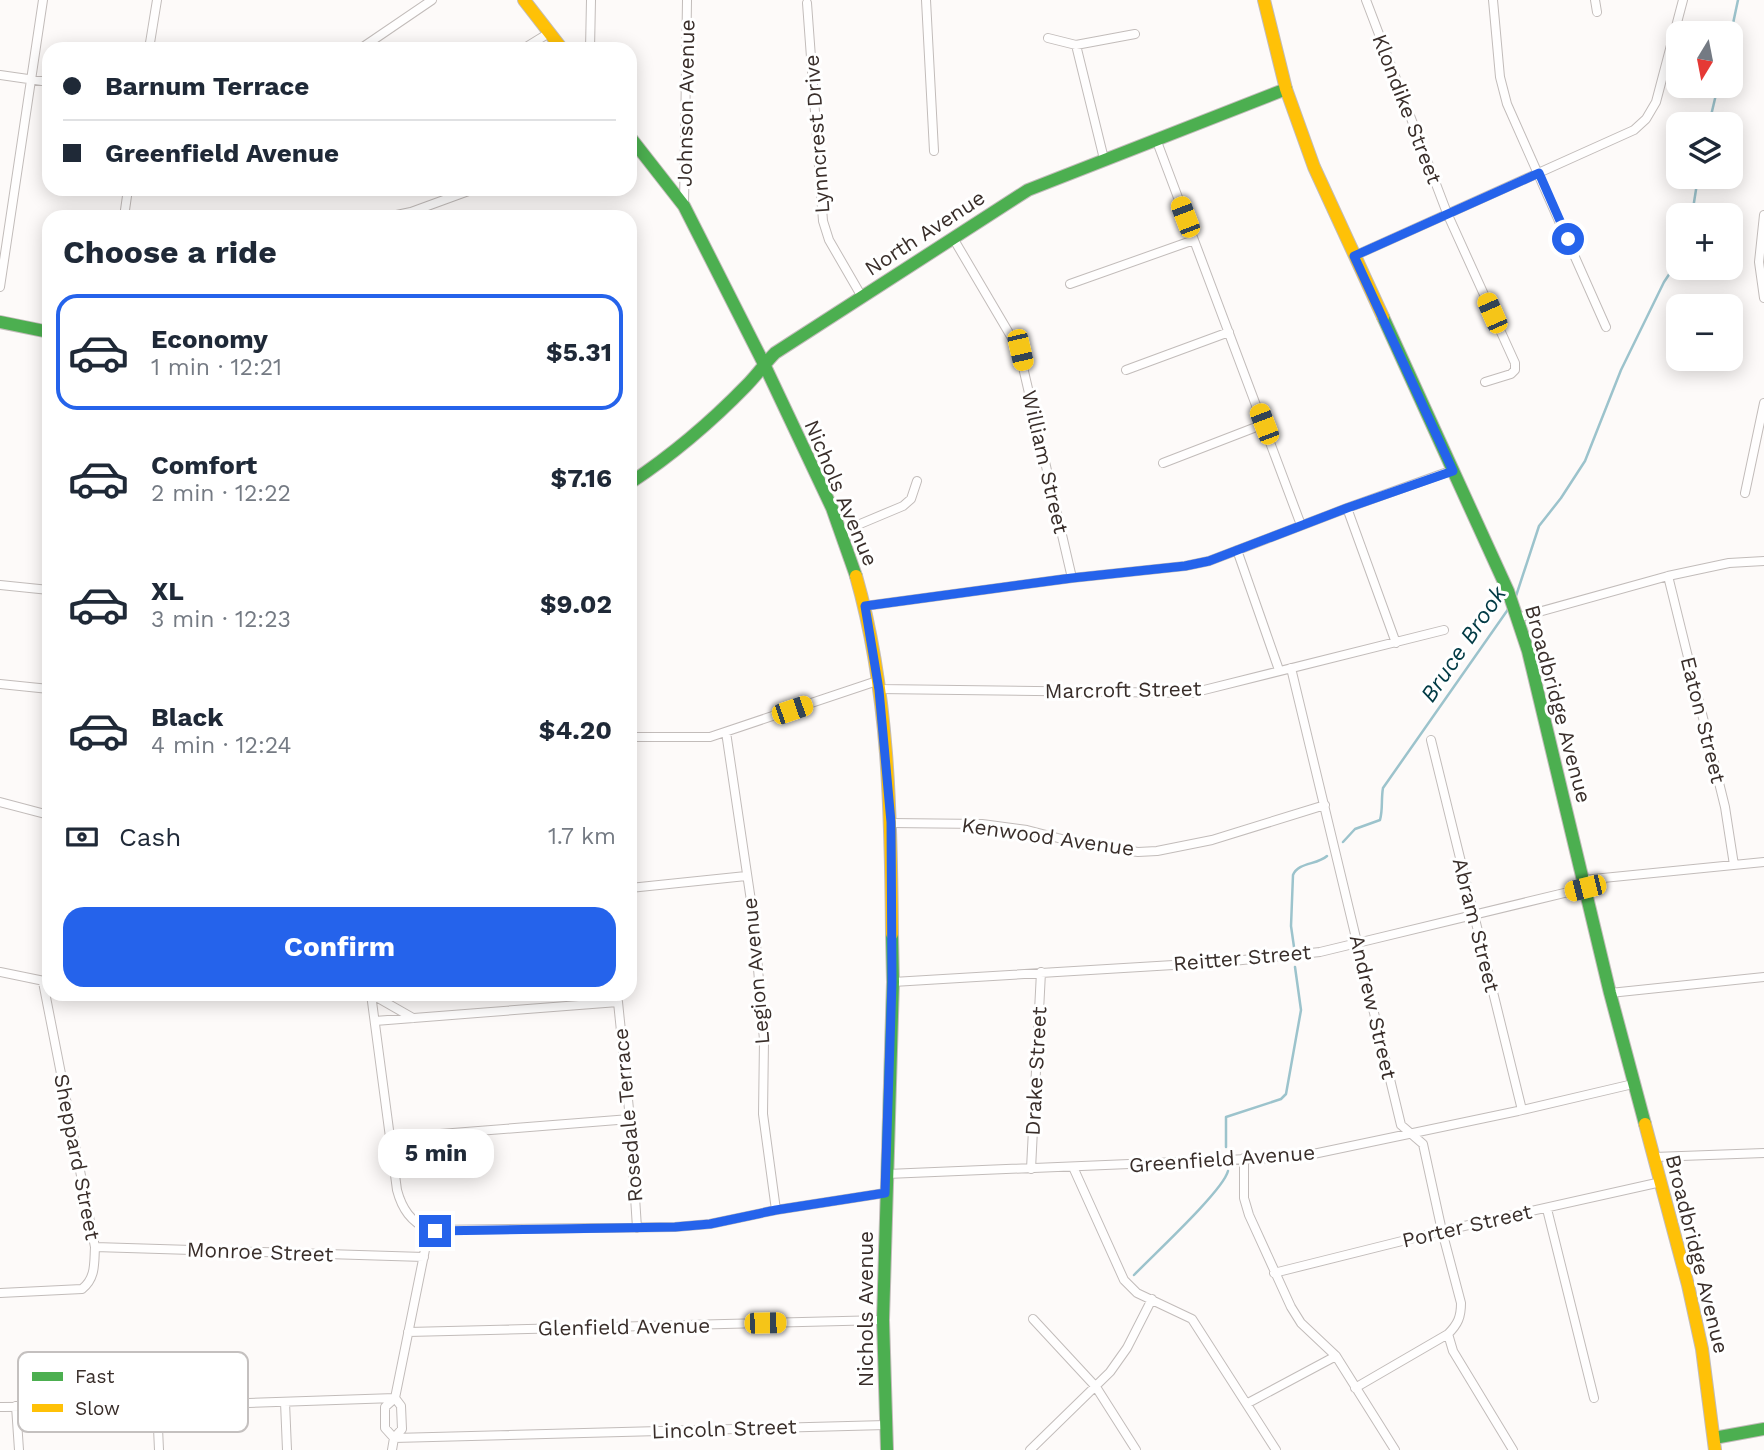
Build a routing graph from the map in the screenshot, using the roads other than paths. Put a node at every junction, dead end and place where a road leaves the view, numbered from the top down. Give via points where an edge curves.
1 (43, 0) edge
2 (157, 0) edge
3 (432, 0) edge
4 (524, 0) edge
5 (591, 0) edge
6 (687, 0) edge
7 (926, 0) edge
8 (1264, 0) edge
9 (1366, 0) edge
10 (1493, 0) edge
11 (1595, 0) edge
12 (1683, 0) edge
13 (807, 3) dead end
14 (1597, 12) dead end
15 (549, 33) junction
16 (1135, 34) dead end
17 (1048, 37) dead end
18 (150, 42) edge
19 (370, 42) edge
20 (534, 42) edge
21 (556, 42) edge
22 (590, 42) edge
23 (1076, 45) junction
24 (0, 75) edge
25 (31, 80) junction
26 (42, 81) edge
27 (1286, 89) junction
28 (1156, 139) junction
29 (637, 146) edge
30 (934, 151) dead end
31 (1104, 159) junction
32 (1539, 173) junction
33 (455, 196) edge
34 (684, 206) junction
35 (416, 210) edge
36 (1447, 213) junction
37 (1764, 215) edge
38 (953, 238) junction
39 (1194, 240) junction
40 (1354, 256) junction
41 (1070, 284) dead end
42 (0, 287) edge
43 (862, 297) junction
44 (1764, 298) edge
45 (0, 322) edge
46 (1606, 327) dead end
47 (42, 331) edge
48 (1229, 332) junction
49 (764, 364) junction
50 (1126, 370) dead end
51 (1485, 382) dead end
52 (1764, 403) edge
53 (1264, 424) junction
54 (1163, 463) dead end
55 (1453, 471) junction
56 (637, 478) edge
57 (918, 481) dead end
58 (1745, 493) dead end
59 (1347, 508) junction
60 (1301, 525) junction
61 (841, 532) junction
62 (1237, 550) junction
63 (1764, 561) edge
64 (1668, 576) junction
65 (1072, 578) junction
66 (0, 585) edge
67 (42, 589) edge
68 (865, 606) junction
69 (1516, 614) junction
70 (1444, 630) dead end
71 (1396, 643) junction
72 (1290, 668) junction
73 (1279, 670) junction
74 (0, 684) edge
75 (878, 685) junction
76 (42, 688) edge
77 (726, 732) junction
78 (637, 737) edge
79 (1431, 740) dead end
80 (0, 802) edge
81 (1325, 806) junction
82 (42, 813) edge
83 (891, 822) junction
84 (1764, 862) edge
85 (1734, 865) junction
86 (746, 876) junction
87 (1584, 884) junction
88 (637, 887) edge
89 (1473, 916) junction
90 (1357, 943) junction
91 (0, 972) edge
92 (1041, 972) junction
93 (1764, 977) edge
94 (42, 981) edge
95 (892, 982) junction
96 (1610, 993) junction
97 (50, 1001) edge
98 (372, 1001) edge
99 (383, 1001) edge
100 (413, 1018) junction
101 (375, 1021) junction
102 (1633, 1084) junction
103 (1522, 1110) junction
104 (630, 1119) junction
105 (1411, 1135) junction
106 (390, 1138) junction
107 (1764, 1153) edge
108 (1654, 1157) junction
109 (1244, 1158) junction
110 (1073, 1167) junction
111 (1031, 1169) junction
112 (887, 1174) junction
113 (1661, 1182) junction
114 (885, 1193) junction
115 (1547, 1209) junction
116 (776, 1210) junction
117 (637, 1228) junction
118 (429, 1230) junction
119 (1442, 1231) junction
120 (95, 1247) junction
121 (424, 1257) junction
122 (1274, 1273) junction
123 (0, 1293) edge
124 (1152, 1299) junction
125 (1032, 1319) dead end
126 (883, 1320) junction
127 (408, 1332) junction
128 (1448, 1334) junction
129 (1336, 1356) junction
130 (1096, 1387) junction
131 (1355, 1388) junction
132 (395, 1398) junction
133 (1594, 1398) dead end
134 (285, 1402) junction
135 (248, 1403) edge
136 (1248, 1403) junction
137 (16, 1406) joint
138 (0, 1407) edge
139 (886, 1424) junction
140 (1764, 1429) edge
141 (159, 1432) edge
142 (394, 1438) junction
143 (1714, 1444) edge
144 (19, 1450) edge
145 (159, 1450) edge
146 (287, 1450) edge
147 (392, 1450) edge
148 (887, 1450) edge
149 (1030, 1450) edge
150 (1136, 1450) edge
151 (1276, 1450) edge
152 (1395, 1450) edge
153 (1514, 1450) edge

1 - 25 street
2 - 18 street
3 - 19 street
4 - 15 main road
5 - 22 street
6 - 34 street, Johnson Avenue
7 - 30 street
8 - 27 main road, Broadbridge Avenue
9 - 36 street, Klondike Street
10 - 32 street via 1507,104
11 - 14 street
12 - 32 street via 1656,102 1641,124
13 - 43 street, Lynncrest Drive via 823,221
15 - 20 street
15 - 21 main road
16 - 23 street
17 - 23 street
23 - 31 street
24 - 25 street
25 - 26 street
25 - 42 street
27 - 28 main road, North Avenue
27 - 40 main road, Broadbridge Avenue
28 - 31 main road, North Avenue
28 - 39 street
29 - 34 main road, Nichols Avenue
31 - 38 main road, North Avenue via 1028,190
32 - 36 street
32 - 46 street
33 - 35 street
34 - 49 main road, Nichols Avenue
36 - 40 street
36 - 51 street, Klondike Street via 1515,363 1511,374
37 - 44 street via 1759,262
38 - 43 main road, North Avenue
38 - 65 street, William Street via 1020,350
39 - 41 street
39 - 48 street
40 - 55 main road, Broadbridge Avenue
43 - 49 main road, North Avenue
45 - 47 main road
48 - 50 street
48 - 53 street
49 - 56 main road, North Avenue via 687,439
49 - 61 main road, Nichols Avenue
52 - 58 street
53 - 54 street
53 - 60 street
55 - 59 street
55 - 69 main road, Broadbridge Avenue
57 - 61 street via 903,506
59 - 60 street
59 - 71 street
60 - 62 street
61 - 68 main road, Nichols Avenue
62 - 65 street via 1185,566
62 - 73 street
63 - 64 street
64 - 69 street
64 - 85 street, Eaton Street via 1725,807
65 - 68 street
66 - 67 street
68 - 75 main road, Nichols Avenue
69 - 87 main road, Broadbridge Avenue
70 - 71 street, Marcroft Street
71 - 72 street, Marcroft Street
72 - 73 street, Marcroft Street
72 - 81 street, Andrew Street
73 - 75 street, Marcroft Street via 1192,692
74 - 76 street
75 - 77 street, Marcroft Street
75 - 83 main road, Nichols Avenue
77 - 78 street, Marcroft Street via 700,738
77 - 86 street, Legion Avenue
79 - 89 street, Abram Street
80 - 82 street
81 - 83 street, Kenwood Avenue via 1212,840 1138,852 982,824
81 - 90 street, Andrew Street
83 - 95 main road, Nichols Avenue
84 - 85 street, Reitter Street
85 - 87 street, Reitter Street
86 - 88 street
86 - 116 street, Legion Avenue via 764,1040 763,1114
87 - 89 street, Reitter Street
87 - 96 main road, Broadbridge Avenue
89 - 90 street, Reitter Street
89 - 103 street, Abram Street
90 - 92 street, Reitter Street via 1286,957
90 - 105 street, Andrew Street via 1401,1125
91 - 94 street
92 - 95 street, Reitter Street
92 - 111 street, Drake Street
93 - 96 street
95 - 112 main road, Nichols Avenue
96 - 102 main road, Broadbridge Avenue
97 - 120 street, Sheppard Street
98 - 101 street
99 - 100 street
100 - 101 street
100 - 104 street, Rosedale Terrace via 618,1002
101 - 106 street
102 - 103 street, Greenfield Avenue
102 - 108 main road, Broadbridge Avenue
103 - 105 street, Greenfield Avenue
104 - 106 street
104 - 117 street, Rosedale Terrace
105 - 109 street, Greenfield Avenue via 1299,1157
105 - 119 street, Andrew Street via 1423,1144
106 - 118 street via 400,1201 409,1216
107 - 108 street
108 - 113 main road, Broadbridge Avenue
109 - 110 street, Greenfield Avenue
109 - 122 street via 1244,1198
110 - 111 street, Greenfield Avenue
110 - 124 street via 1120,1274 1132,1290
111 - 112 street, Greenfield Avenue
112 - 114 main road, Nichols Avenue
113 - 115 street, Porter Street
113 - 143 main road, Broadbridge Avenue via 1696,1320
114 - 116 street
114 - 126 main road, Nichols Avenue
115 - 119 street, Porter Street
115 - 133 street
116 - 117 street via 710,1224
117 - 118 street
118 - 121 street
119 - 122 street, Porter Street
119 - 128 street, Andrew Street via 1461,1303 1457,1324
120 - 121 street, Monroe Street
120 - 123 street, Sheppard Street via 94,1272 82,1289
121 - 127 street
122 - 129 street via 1301,1323
124 - 130 street via 1127,1348
124 - 136 street via 1192,1319
125 - 130 street
126 - 127 street, Glenfield Avenue
126 - 139 main road, Nichols Avenue
127 - 132 street
128 - 131 street
128 - 153 street via 1453,1351
129 - 131 street
129 - 136 street
130 - 149 street
130 - 150 street
131 - 152 street
132 - 134 street
132 - 142 street via 401,1406 402,1429
132 - 142 street via 386,1407 385,1428
134 - 135 street
134 - 146 street
136 - 151 street
137 - 138 street
137 - 144 street
139 - 142 street, Lincoln Street
139 - 148 main road, Nichols Avenue
140 - 143 main road
141 - 145 street
142 - 147 street

